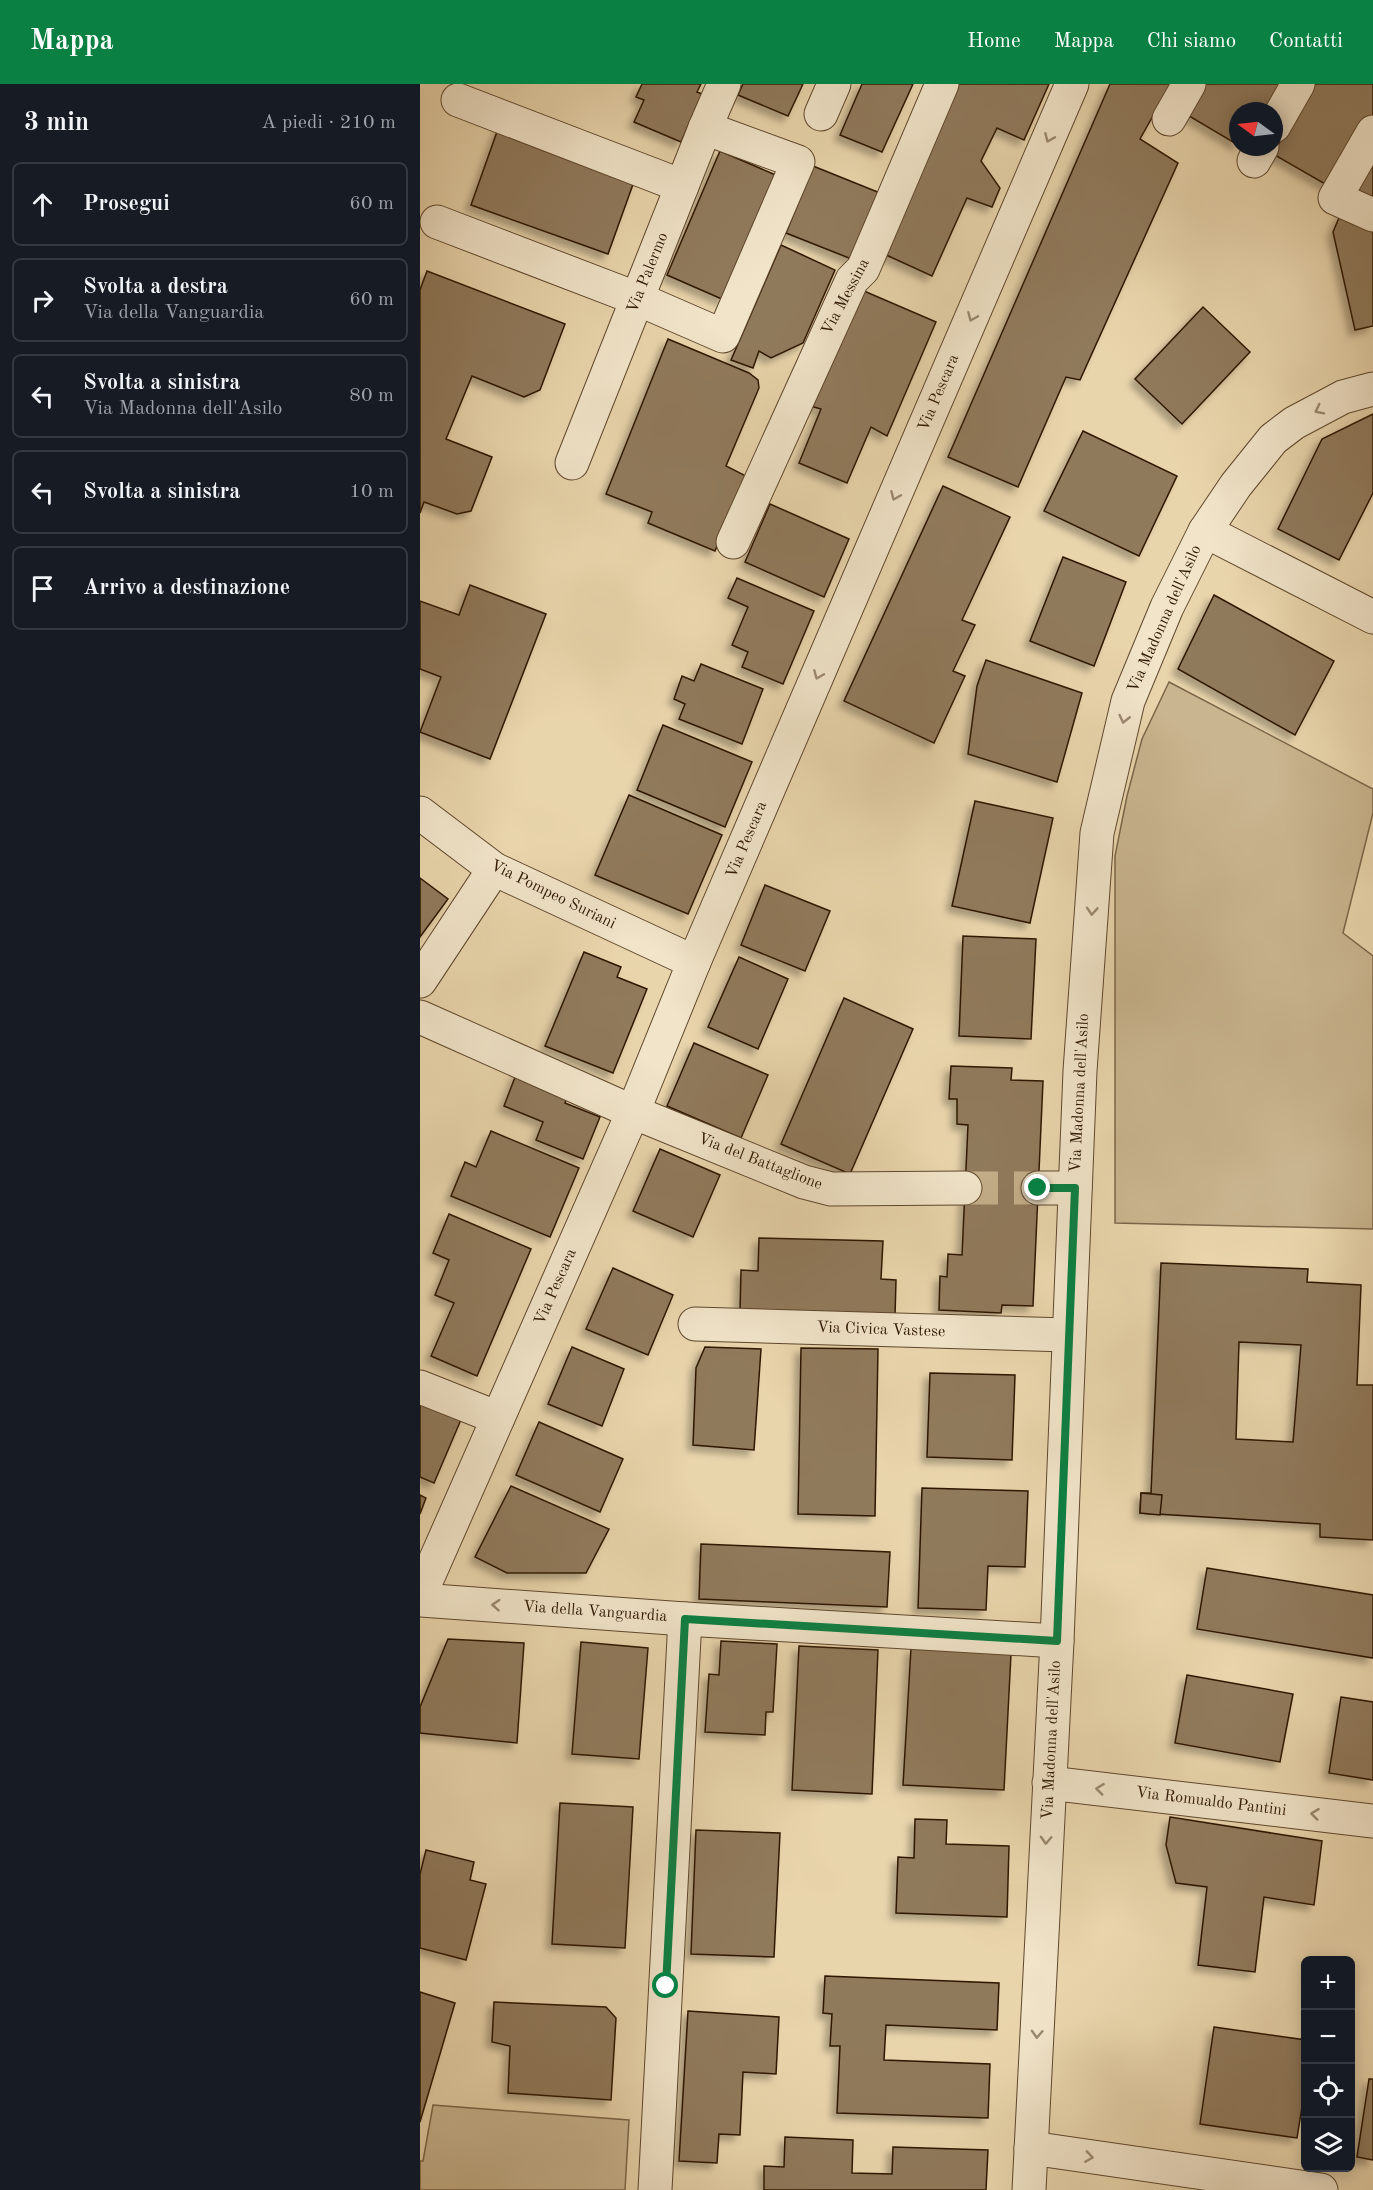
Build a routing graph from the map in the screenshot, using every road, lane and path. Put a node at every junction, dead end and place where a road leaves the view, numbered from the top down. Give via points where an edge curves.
1 (724, 84) edge
2 (834, 84) edge
3 (942, 84) edge
4 (1072, 84) edge
5 (1189, 84) edge
6 (1298, 84) edge
7 (458, 100) dead end
8 (1283, 110) edge
9 (821, 114) dead end
10 (1169, 119) dead end
11 (705, 128) junction
12 (1373, 132) edge
13 (682, 186) junction
14 (1373, 215) edge
15 (437, 222) dead end
16 (638, 299) junction
17 (1373, 389) edge
18 (572, 463) dead end
19 (1205, 531) junction
20 (733, 542) dead end
21 (1373, 617) edge
22 (420, 813) edge
23 (494, 869) junction
24 (694, 962) junction
25 (420, 981) edge
26 (420, 1017) edge
27 (633, 1112) junction
28 (965, 1188) tunnel mouth
29 (1038, 1188) tunnel mouth
30 (1075, 1188) junction
31 (694, 1324) dead end
32 (1068, 1335) junction
33 (420, 1387) edge
34 (498, 1418) junction
35 (420, 1595) edge
36 (420, 1600) edge
37 (685, 1619) junction
38 (1057, 1641) junction
39 (1049, 1783) junction
40 (1373, 1821) edge
41 (1031, 2148) junction
42 (655, 2190) edge
43 (1029, 2190) edge
44 (1321, 2190) edge

1 - 11 street, Via Palermo
2 - 9 street
3 - 20 street, Via Messina via 862,270 852,280
4 -> 24 street, Via Pescara
5 - 10 street
6 - 8 street
7 - 13 street
11 - 13 street, Via Palermo
11 - 16 street via 798,162 723,336
12 - 14 street via 1335,198
13 - 16 street, Via Palermo
15 - 16 street
16 - 18 street, Via Palermo
17 -> 19 street, Via Madonna dell'Asilo via 1343,397 1273,439
19 - 21 street
19 -> 30 street, Via Madonna dell'Asilo via 1128,701 1097,833
22 - 23 street, Via Pompeo Suriani
23 - 24 street, Via Pompeo Suriani
23 - 25 street
24 - 27 street, Via Pescara
26 - 27 street, Via del Battaglione
27 - 28 street, Via del Battaglione via 831,1190
27 - 34 street, Via Pescara
29 - 30 street
30 - 32 street, Via Madonna dell'Asilo
31 - 32 street, Via Civica Vastese
32 - 38 street, Via Madonna dell'Asilo
33 - 34 street
34 - 35 street, Via Pescara
37 -> 36 street, Via della Vanguardia
37 - 38 street, Via della Vanguardia
37 - 42 street
38 - 39 street, Via Madonna dell'Asilo
40 -> 39 street, Via Romualdo Pantini
39 -> 41 street, Via Madonna dell'Asilo
41 - 43 street, Via Madonna dell'Asilo
41 -> 44 street

